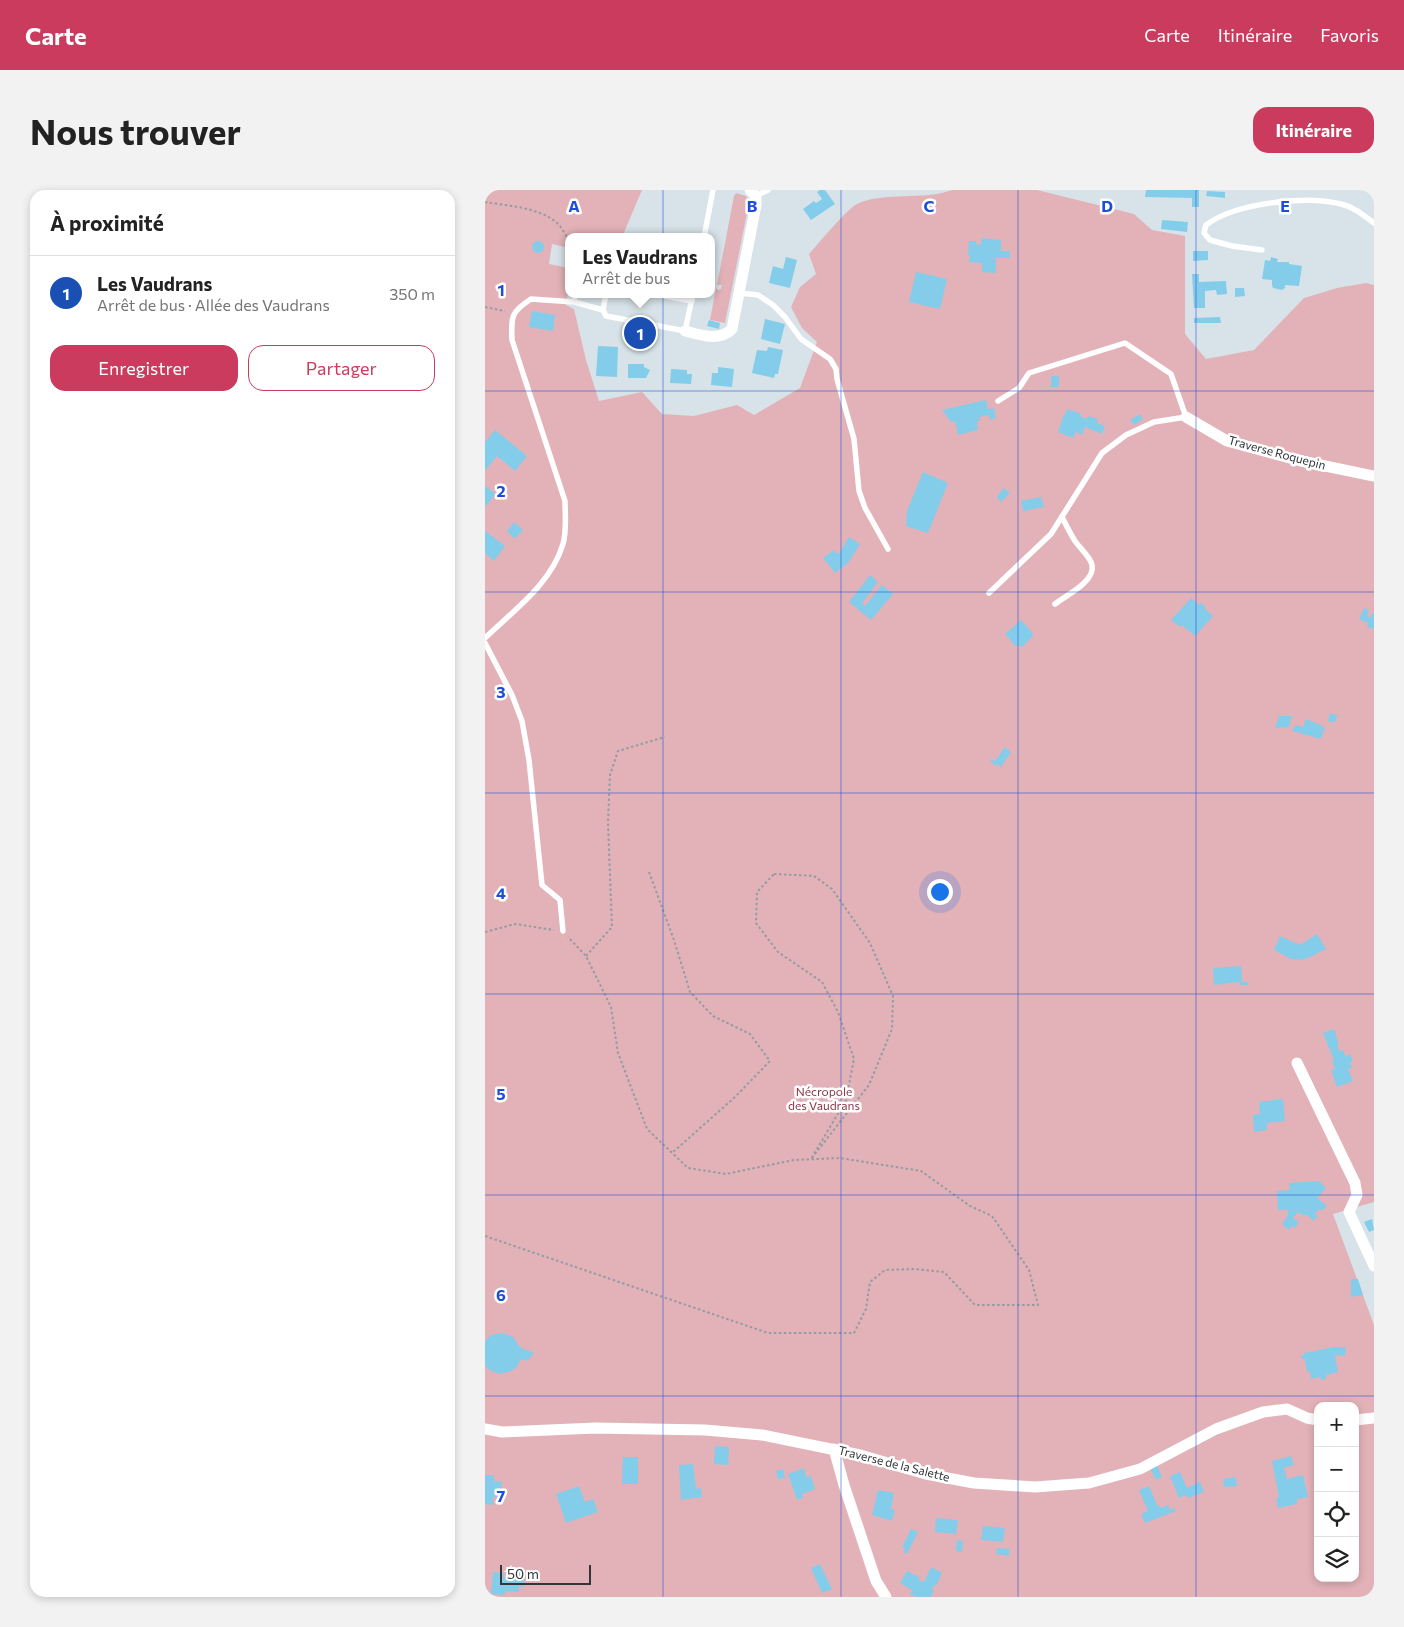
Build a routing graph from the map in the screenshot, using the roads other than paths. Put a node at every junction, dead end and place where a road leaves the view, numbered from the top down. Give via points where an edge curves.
1 (713, 190) edge
2 (768, 190) edge
3 (753, 193) edge
4 (1374, 223) edge
5 (705, 233) edge
6 (1263, 250) dead end
7 (740, 293) junction
8 (574, 298) edge
9 (605, 298) edge
10 (692, 298) edge
11 (574, 302) junction
12 (603, 310) junction
13 (685, 331) junction
14 (998, 401) dead end
15 (1186, 417) junction
16 (1374, 476) edge
17 (1062, 517) junction
18 (887, 549) dead end
19 (989, 593) dead end
20 (1055, 604) dead end
21 (485, 638) edge
22 (485, 643) edge
23 (563, 932) road end
24 (1297, 1063) dead end
25 (1374, 1266) edge
26 (1374, 1418) edge
27 (1314, 1419) edge
28 (1359, 1420) edge
29 (485, 1430) edge
30 (834, 1449) junction
31 (886, 1597) edge

1 - 5 lane
2 - 3 lane
3 - 7 street via 756,206
4 - 6 lane via 1355,209 1341,204 1302,199 1231,212 1206,225 1204,233 1210,240
7 - 13 street via 732,329 727,334 707,336
7 - 18 lane via 758,295 773,305 801,339 830,359 836,369 854,439 859,491
8 - 11 lane
9 - 12 lane
10 - 13 lane
11 - 12 lane
11 - 21 lane via 531,299 514,312 511,320 512,340 565,501 566,521 563,543 543,582
12 - 13 lane via 607,316
14 - 15 lane via 1019,388 1029,373 1125,343 1171,374
15 - 16 street, Traverse Roquepin via 1227,441
15 - 17 lane via 1154,422 1126,435 1102,453
17 - 19 lane via 1051,534
17 - 20 lane via 1076,542 1090,556 1092,566 1083,584
22 - 23 lane via 512,694 522,721 542,885 560,900
24 - 25 street via 1355,1182 1357,1195 1349,1212
26 - 28 street
27 - 30 street, Traverse de la Salette via 1287,1409 1263,1412 1216,1428 1140,1469 1089,1484 1035,1487 974,1483
29 - 30 street, Traverse de la Salette via 705,1430 761,1435
30 - 31 street via 876,1581

